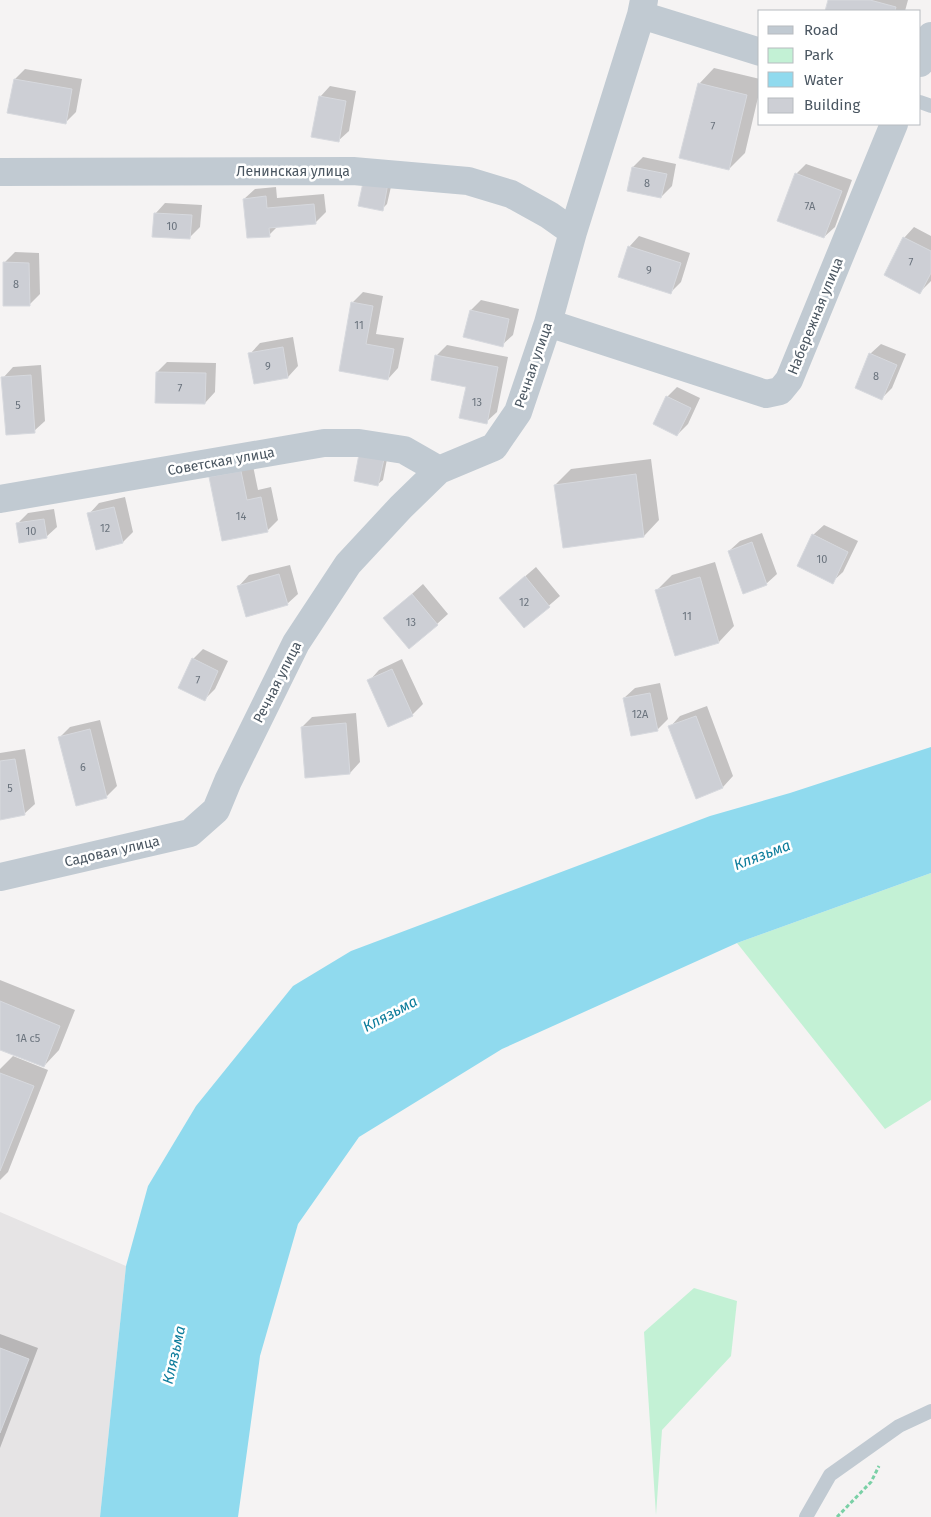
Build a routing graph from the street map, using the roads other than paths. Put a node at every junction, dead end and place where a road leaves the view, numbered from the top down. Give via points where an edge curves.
1 (643, 7) edge
2 (931, 36) edge
3 (758, 51) edge
4 (921, 61) edge
5 (894, 125) edge
6 (0, 172) edge
7 (573, 232) junction
8 (548, 323) junction
9 (439, 470) junction
10 (0, 499) edge
11 (216, 810) joint
12 (0, 877) edge
13 (931, 1411) edge
14 (806, 1517) edge

1 - 3 street
1 - 7 street, Речная улица
2 - 4 street
5 - 8 street, Набережная улица via 789,380 780,391 766,394
6 - 7 street, Ленинская улица via 353,171 468,180 511,194
7 - 8 street, Речная улица
8 - 9 street, Речная улица via 518,412 494,448
9 - 10 street, Советская улица via 404,450 324,443
9 - 11 street, Речная улица via 348,564 296,643
11 - 12 street, Садовая улица via 190,833
13 - 14 lane via 899,1426 830,1475

